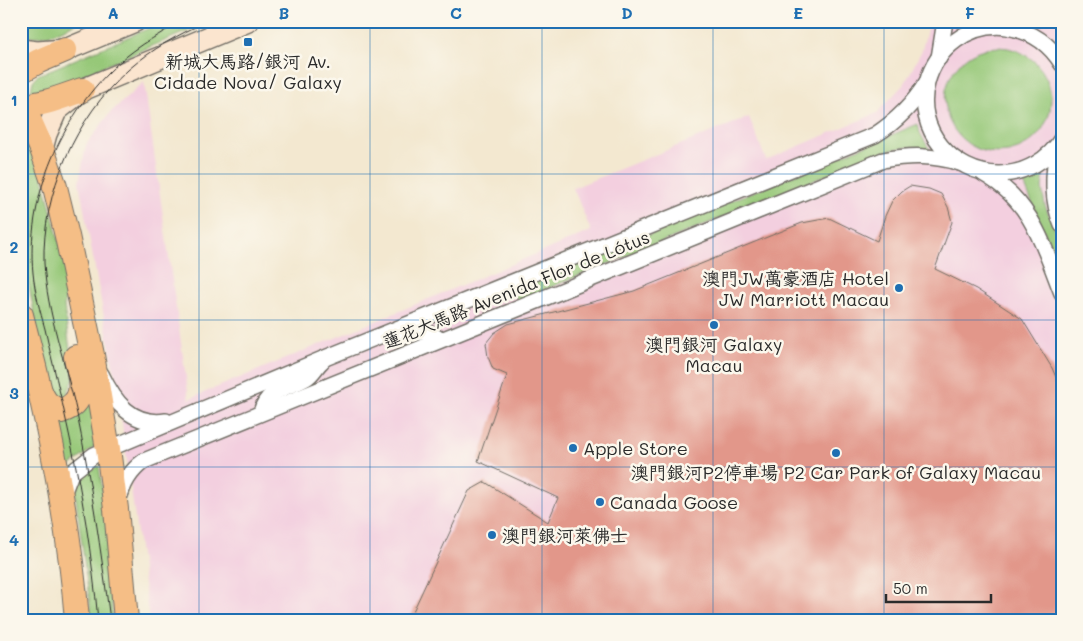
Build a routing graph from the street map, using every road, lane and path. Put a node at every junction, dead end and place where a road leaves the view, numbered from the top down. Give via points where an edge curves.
1 (135, 21) edge
2 (248, 21) edge
3 (945, 21) edge
4 (1009, 25) edge
5 (1033, 35) junction
6 (1062, 43) edge
7 (21, 50) edge
8 (65, 50) junction
9 (939, 60) junction
10 (1062, 64) edge
11 (21, 70) edge
12 (927, 82) junction
13 (82, 90) junction
14 (22, 104) edge
15 (1061, 139) edge
16 (42, 149) junction
17 (960, 163) junction
18 (979, 172) junction
19 (1062, 225) edge
20 (76, 276) junction
21 (1062, 293) edge
22 (21, 315) edge
23 (440, 340) junction
24 (92, 355) junction
25 (331, 356) junction
26 (40, 391) junction
27 (261, 412) junction
28 (177, 419) junction
29 (108, 449) junction
30 (62, 505) junction
31 (116, 509) junction
32 (77, 620) edge
33 (126, 620) edge

1 - 8 main road
2 - 13 main road
3 - 9 street
4 - 5 street
4 - 9 street via 976,30 953,42
5 - 6 street
5 - 10 street via 1046,44
7 - 8 main road
8 - 11 main road
9 - 12 street, 蓮花大馬路 Avenida Flor de Lótus
12 - 17 street via 925,106 930,128 942,148
12 - 25 street, 蓮花大馬路 Avenida Flor de Lótus via 906,112 875,135
13 - 14 main road via 50,102
13 - 16 main road via 56,111
14 - 16 main road
15 - 18 street via 1042,160 1024,169 1005,174
15 - 19 street via 1053,178 1054,198
16 - 20 main road via 55,187
17 - 18 street
17 - 23 street, 蓮花大馬路 Avenida Flor de Lótus via 922,155 883,160
18 - 21 street via 1011,193 1024,208 1034,224
20 - 24 main road
20 - 26 main road via 70,318 81,392 71,406 61,410 50,407
22 - 26 main road
23 - 25 street via 421,331 358,355
23 - 27 street, 蓮花大馬路 Avenida Flor de Lótus
24 - 28 street via 113,396 134,416 155,422
24 - 29 main road
25 - 27 street via 306,378 267,398
25 - 28 street, 蓮花大馬路 Avenida Flor de Lótus
26 - 30 main road
27 - 31 street, 蓮花大馬路 Avenida Flor de Lótus via 144,460 126,479
28 - 29 street, 蓮花大馬路 Avenida Flor de Lótus
29 - 30 street, 蓮花大馬路 Avenida Flor de Lótus via 89,458 71,473
29 - 31 main road
30 - 32 main road
31 - 33 main road

